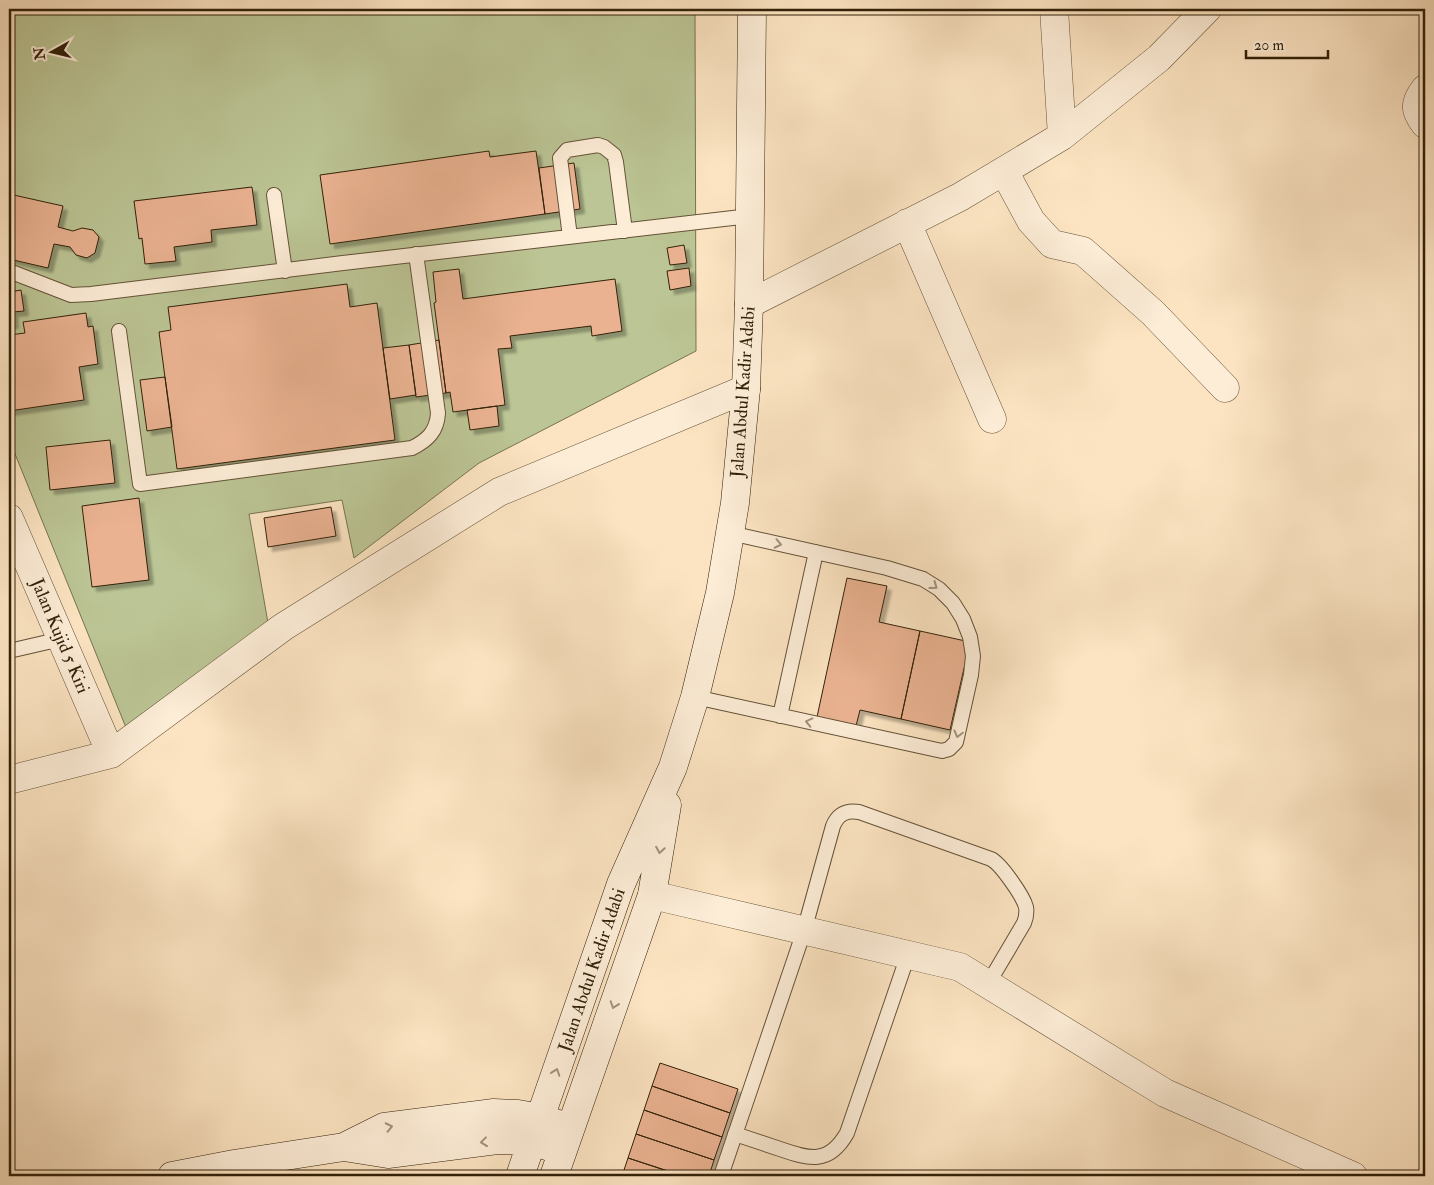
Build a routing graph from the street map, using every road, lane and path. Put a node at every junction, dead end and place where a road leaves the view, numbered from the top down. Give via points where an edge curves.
1 (752, 9) edge
2 (1054, 9) edge
3 (1207, 9) edge
4 (1425, 89) edge
5 (1425, 124) edge
6 (1062, 136) junction
7 (1004, 171) junction
8 (274, 195) dead end
9 (750, 216) junction
10 (908, 223) junction
11 (625, 231) junction
12 (570, 237) junction
13 (416, 254) junction
14 (9, 271) edge
15 (285, 271) junction
16 (748, 304) junction
17 (119, 331) dead end
18 (1224, 388) dead end
19 (746, 389) junction
20 (992, 419) dead end
21 (9, 518) edge
22 (730, 533) junction
23 (816, 552) junction
24 (61, 639) junction
25 (9, 651) edge
26 (695, 697) junction
27 (780, 716) junction
28 (111, 754) junction
29 (673, 767) junction
30 (9, 780) edge
31 (652, 895) junction
32 (804, 931) junction
33 (908, 955) junction
34 (988, 984) junction
35 (536, 1129) junction
36 (735, 1134) junction
37 (563, 1152) edge
38 (172, 1176) edge
39 (520, 1176) edge
40 (721, 1176) edge
41 (1353, 1176) edge

1 - 9 street, Jalan Abdul Kadir Adabi
2 - 6 street
3 - 6 street via 1159,58
4 - 5 street via 1417,100 1418,115
6 - 7 street
7 - 10 street
7 - 18 street via 1031,221 1052,244 1084,251 1153,313
8 - 15 lane
9 - 11 lane
9 - 16 street, Jalan Abdul Kadir Adabi
10 - 16 street
10 - 20 street
11 - 12 lane
11 - 12 lane via 616,162 609,150 598,145 567,150 560,158
12 - 13 lane
13 - 15 lane
13 - 17 lane via 438,422 428,439 412,448 140,484
14 - 15 lane via 71,295
16 - 19 street, Jalan Abdul Kadir Adabi
19 - 22 street, Jalan Abdul Kadir Adabi
19 - 28 street via 499,492 283,626
21 - 24 street, Jalan Kujid 5 Kiri
22 -> 23 lane
22 - 26 street, Jalan Abdul Kadir Adabi via 718,602
23 - 27 lane
23 -> 27 lane via 923,578 939,589 963,619 970,637 973,656 964,711 956,742 942,752
24 - 25 lane
24 - 28 street, Jalan Kujid 5 Kiri
26 - 27 lane
26 - 29 street, Jalan Abdul Kadir Adabi
28 - 30 street
29 -> 31 street, Jalan Abdul Kadir Adabi
35 -> 29 street, Jalan Abdul Kadir Adabi via 621,884
31 - 32 street
31 -> 37 street, Jalan Abdul Kadir Adabi
32 - 33 street
32 - 34 lane via 832,826 843,813 859,812 999,864 1024,901 1026,916
32 - 36 lane
33 - 34 street via 960,967
33 - 36 lane via 847,1133 833,1152 823,1157 800,1156
34 - 41 street via 1165,1093
35 - 37 street
35 - 38 street via 518,1114 494,1113 384,1127 344,1147
35 - 39 street, Jalan Abdul Kadir Adabi
36 - 40 lane

